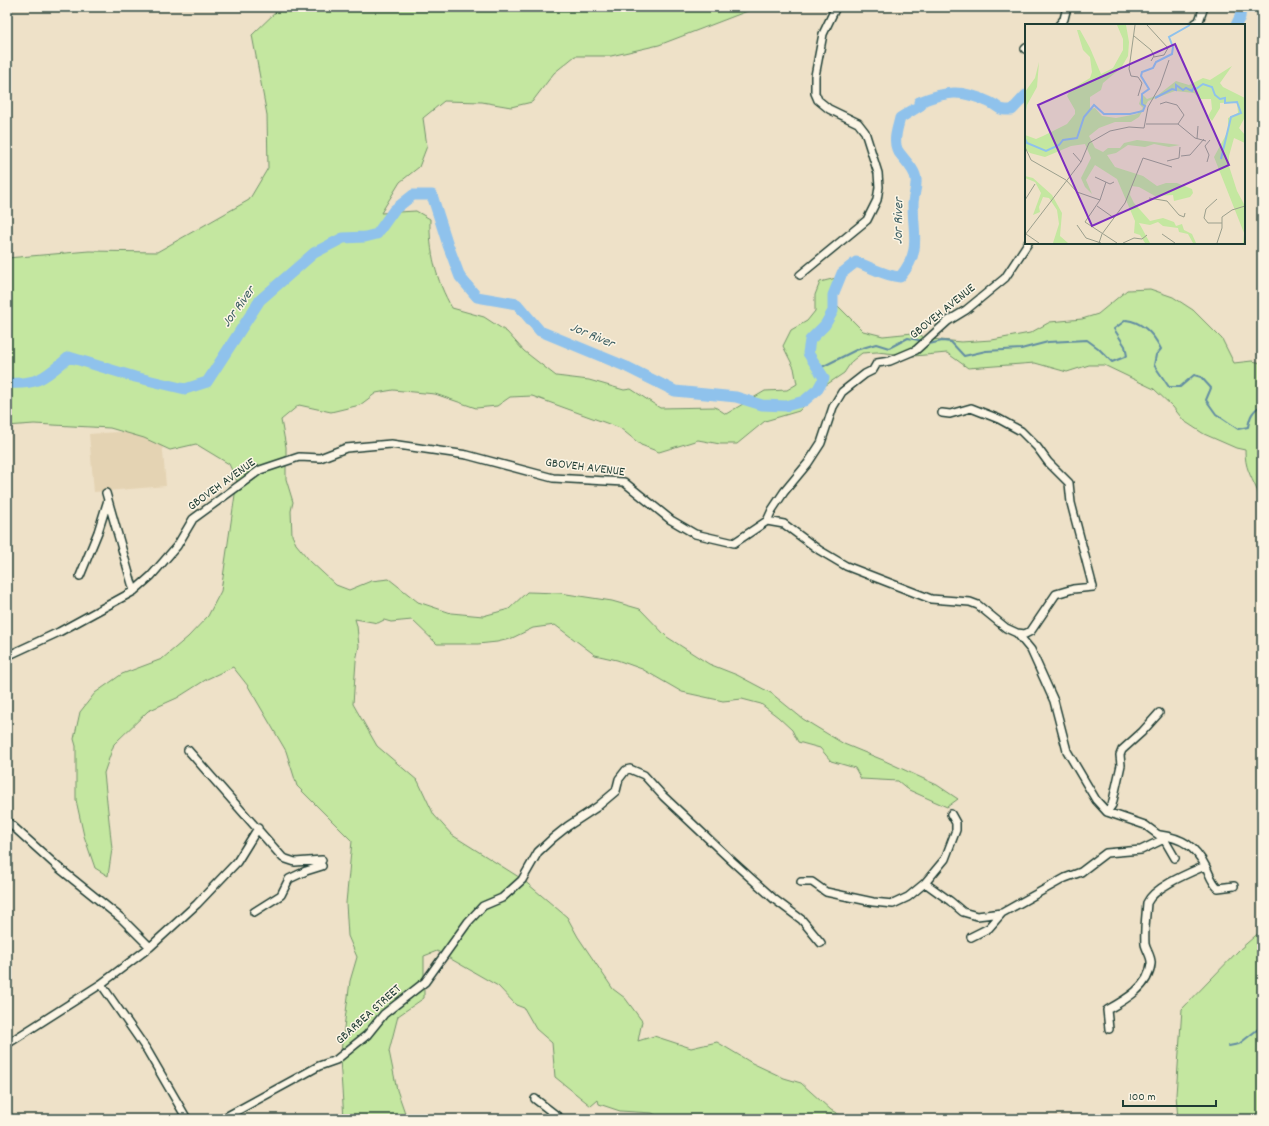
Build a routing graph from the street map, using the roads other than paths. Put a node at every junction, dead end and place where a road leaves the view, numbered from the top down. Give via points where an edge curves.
1 (836, 7) edge
2 (1067, 7) edge
3 (1204, 7) edge
4 (1060, 24) edge
5 (1194, 24) edge
6 (1027, 244) edge
7 (800, 275) dead end
8 (942, 413) dead end
9 (767, 521) junction
10 (80, 576) dead end
11 (134, 591) junction
12 (1017, 632) junction
13 (7, 656) edge
14 (1159, 713) dead end
15 (188, 750) dead end
16 (1107, 812) junction
17 (951, 814) dead end
18 (7, 821) edge
19 (258, 828) junction
20 (1156, 835) junction
21 (1164, 839) junction
22 (1175, 858) dead end
23 (1205, 866) junction
24 (801, 882) dead end
25 (926, 883) junction
26 (1234, 886) dead end
27 (254, 912) dead end
28 (1002, 913) junction
29 (972, 937) dead end
30 (822, 943) dead end
31 (150, 947) junction
32 (101, 984) junction
33 (1109, 1029) dead end
34 (7, 1044) edge
35 (535, 1100) dead end
36 (187, 1119) edge
37 (222, 1119) edge
38 (561, 1119) edge

1 - 7 street via 823,34 815,76 815,93 818,100 829,109 858,123 865,132 878,173 879,187 877,200 868,220
2 - 4 street
3 - 5 street via 1199,21
6 - 9 street, GBOVEH AVENUE via 1005,278 966,310 948,321 916,350 890,361 877,363 873,370 842,392 833,407 821,443 784,492
8 - 12 street via 950,414 971,408 1000,419 1021,431 1069,483 1071,503 1093,587 1056,594 1031,631 1024,634
9 - 11 street, GBOVEH AVENUE via 734,543 695,534 671,520 624,482 553,478 467,455 391,444 346,448 320,458 300,457 260,470 193,519 177,546
9 - 12 street via 784,524 846,566 931,599 978,605 1006,628
10 - 11 street via 98,532 107,496
11 - 13 street, GBOVEH AVENUE via 59,632
12 - 16 street via 1031,650 1054,701 1067,751 1096,800
14 - 16 street via 1122,750 1112,805
15 - 19 street
16 - 20 street via 1145,824
17 - 25 street via 956,823 951,846 946,859
18 - 31 street via 59,868 121,918
19 - 27 street via 283,858 295,862 319,861 322,866 290,879 281,895
19 - 31 street via 237,862 197,904
20 - 21 street
20 - 23 street via 1174,837 1190,844
21 - 22 street
21 - 28 street via 1141,850 1106,854 1081,872
23 - 26 street via 1211,881 1218,888
23 - 33 street via 1149,897 1146,903 1145,945 1151,963 1149,973 1143,985 1108,1010
24 - 25 street via 812,882 826,892 893,904 908,898
25 - 28 street via 963,912 977,916
28 - 29 street via 989,928
30 - 37 street, GBARBEA STREET via 802,920 774,899 649,780 638,772 626,770 619,779 616,790 538,852 522,880 502,898 483,906 468,922 424,982 384,1014 367,1035 336,1060 319,1066
31 - 32 street
32 - 34 street
32 - 36 street via 147,1050
35 - 38 street

